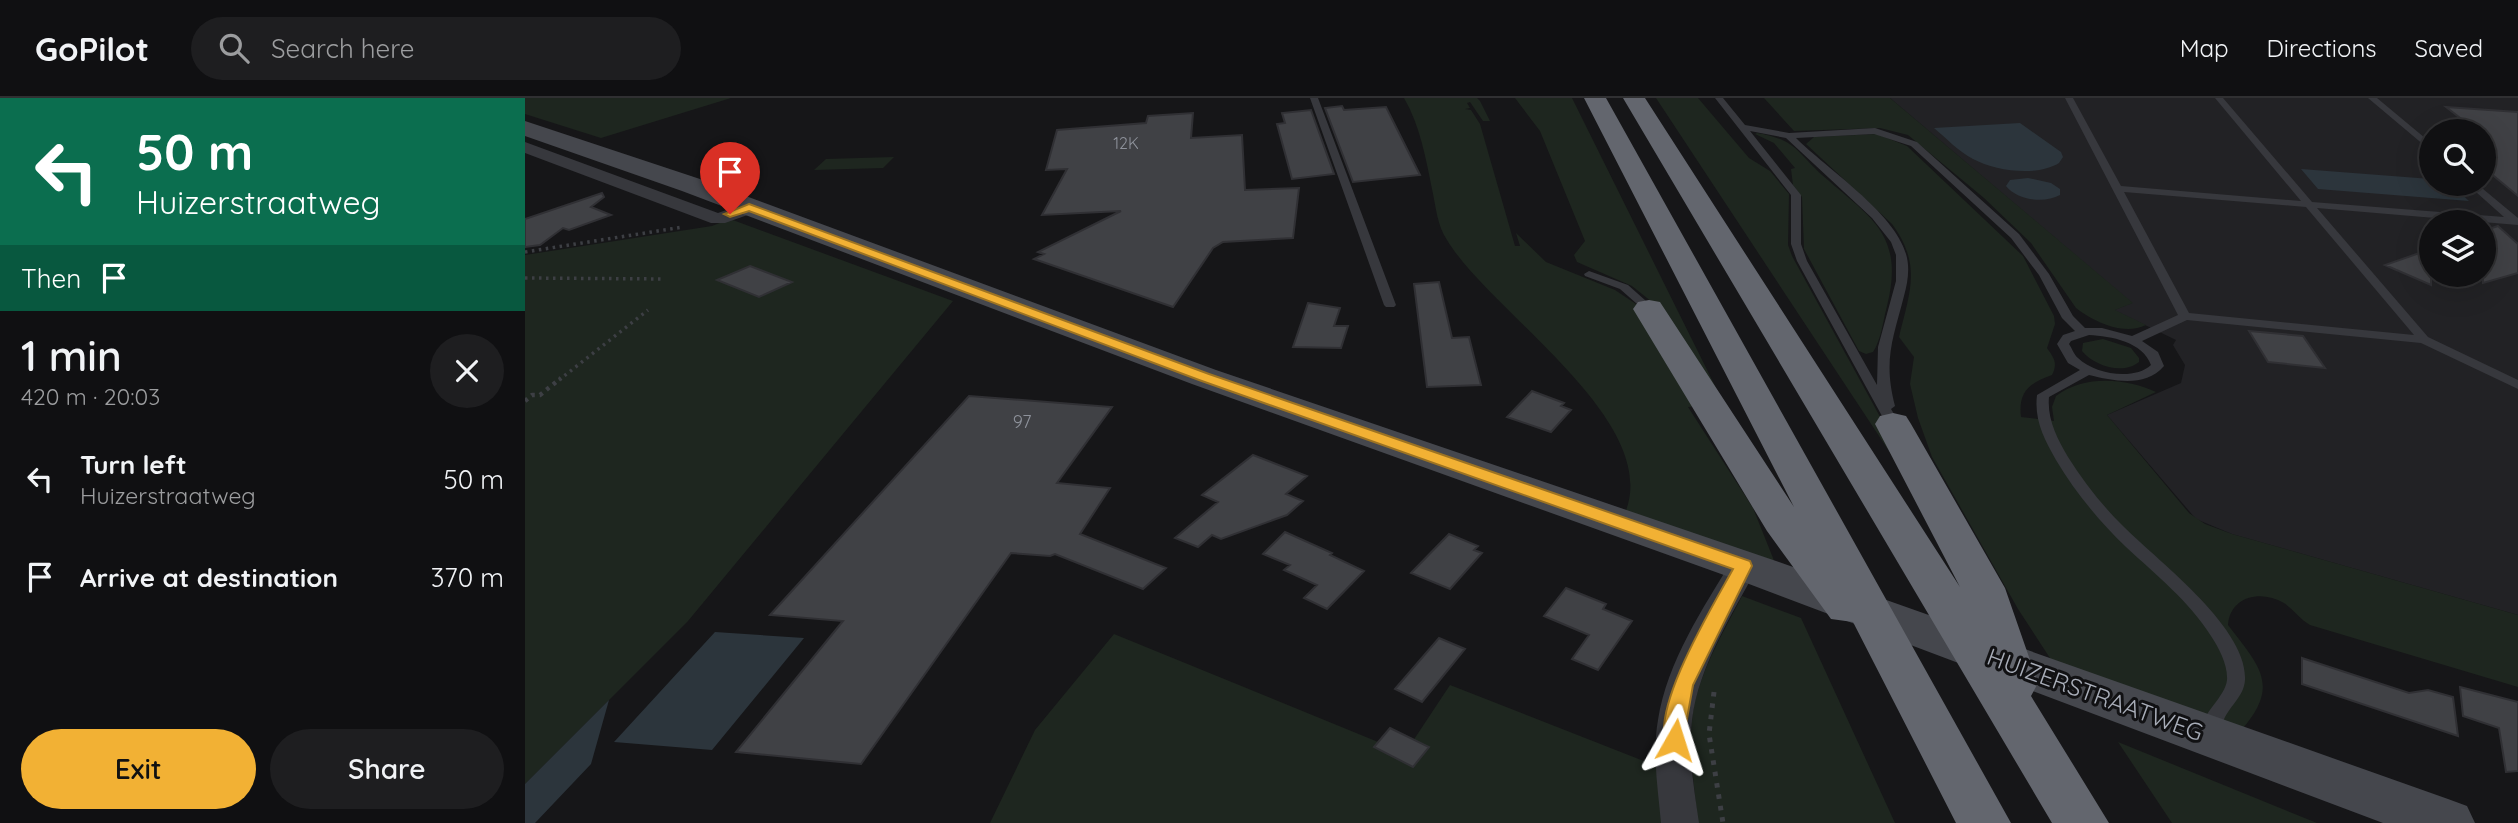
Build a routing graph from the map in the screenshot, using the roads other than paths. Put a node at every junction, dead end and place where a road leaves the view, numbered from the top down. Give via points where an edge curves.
1 (1314, 98) edge
2 (1595, 98) edge
3 (1634, 98) edge
4 (1719, 98) edge
5 (2069, 98) edge
6 (2220, 98) edge
7 (2372, 98) edge
8 (1742, 127) junction
9 (525, 128) edge
10 (1789, 136) junction
11 (2419, 138) edge
12 (525, 147) edge
13 (2117, 189) junction
14 (2486, 196) edge
15 (2309, 204) junction
16 (749, 208) junction
17 (2517, 222) edge
18 (1588, 274) dead end
19 (1389, 305) dead end
20 (1649, 309) joint
21 (2185, 317) junction
22 (2082, 332) junction
23 (2133, 340) junction
24 (2424, 340) junction
25 (2089, 370) junction
26 (2518, 385) edge
27 (1893, 424) junction
28 (1743, 566) junction
29 (1919, 701) junction
30 (2211, 737) junction
31 (2034, 745) junction
32 (1680, 823) edge
33 (1984, 823) edge
34 (2082, 823) edge
35 (2448, 823) edge

1 - 19 lane
2 - 29 highway
3 - 31 highway
4 - 8 lane
5 - 13 lane
6 - 15 lane
7 - 11 lane
8 - 10 lane
8 - 27 lane via 1795,195 1796,244 1802,261
9 - 16 street, HUIZERSTRAATWEG
10 - 22 lane via 1875,131 1898,136 1919,148 2015,236 2044,274 2063,311
10 - 27 lane via 1882,223 1900,253 1903,276 1883,368
12 - 16 street via 718,219
13 - 15 lane
13 - 21 lane
14 - 17 lane
15 - 17 lane
15 - 24 lane
16 - 28 street, HUIZERSTRAATWEG via 1204,377
18 - 20 lane via 1624,287
20 - 29 highway via 1782,521
21 - 23 lane
21 - 24 lane
22 - 23 lane
22 - 25 lane via 2063,344 2071,359
23 - 25 lane via 2158,361 2152,374 2128,378
24 - 26 lane
25 - 30 lane via 2043,395 2041,415 2060,454 2114,525 2192,602 2225,644 2236,674 2235,691 2212,723
27 - 31 highway via 1983,588
28 - 30 street, HUIZERSTRAATWEG
28 - 32 street via 1683,685 1675,721 1674,779
29 - 33 highway
30 - 35 street, HUIZERSTRAATWEG
31 - 34 highway

